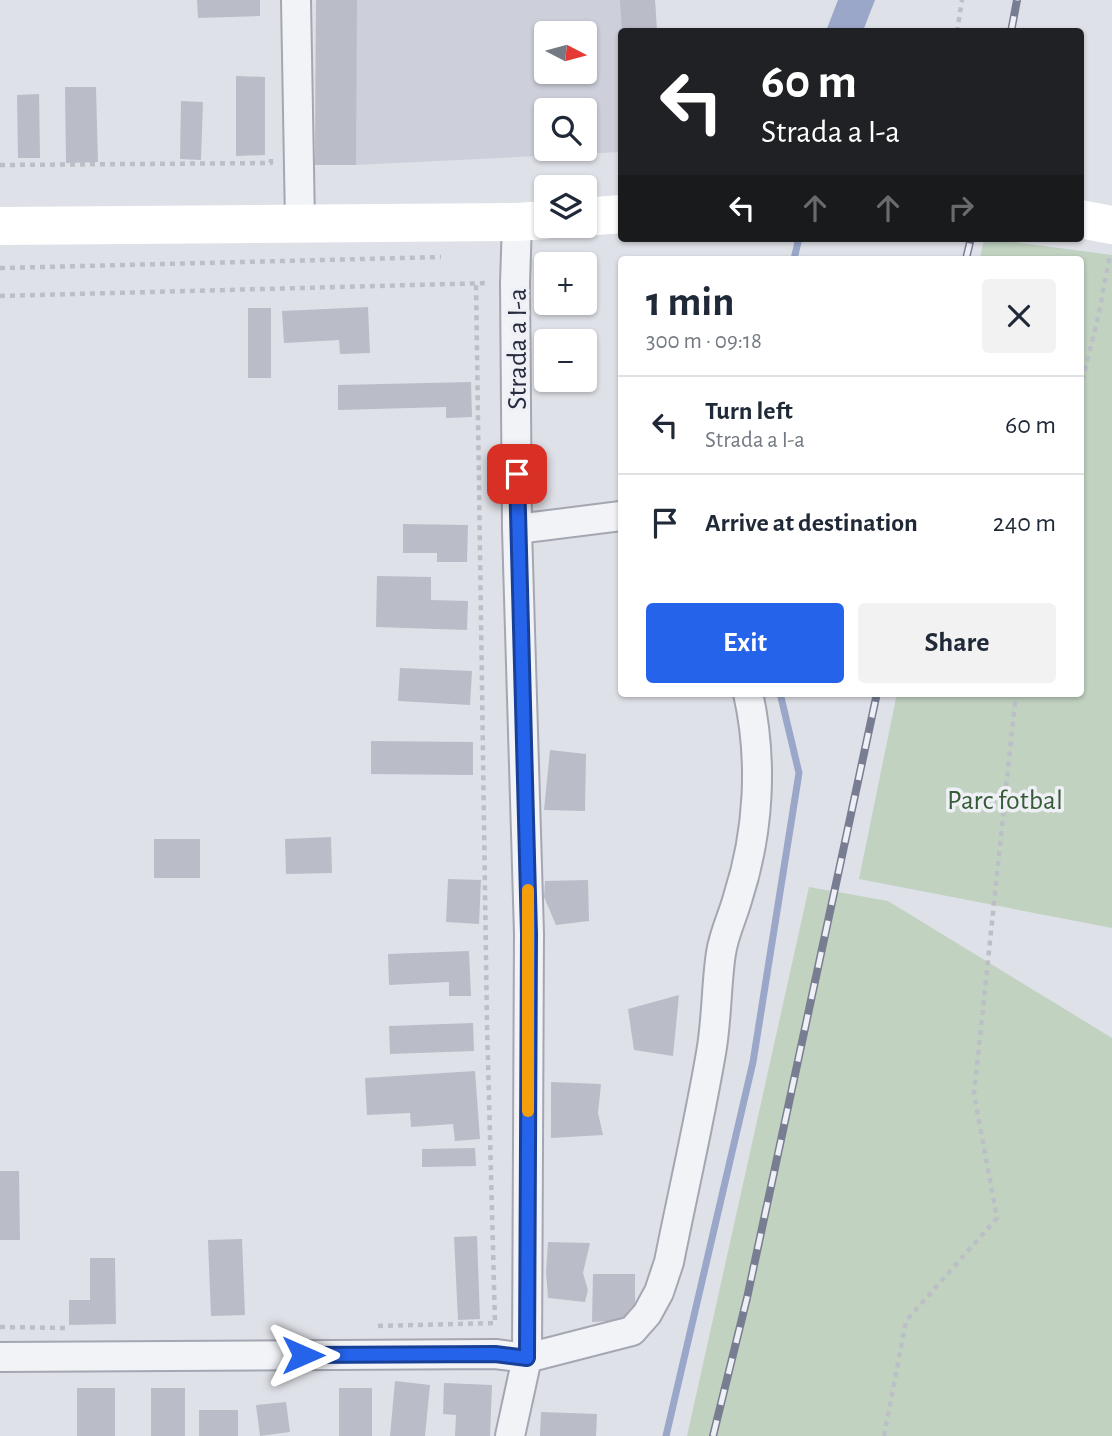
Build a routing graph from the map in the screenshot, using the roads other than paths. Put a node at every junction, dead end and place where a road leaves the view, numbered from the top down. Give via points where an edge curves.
1 (296, 0) edge
2 (618, 214) edge
3 (597, 216) edge
4 (1084, 220) edge
5 (531, 221) edge
6 (300, 223) junction
7 (1112, 225) edge
8 (0, 226) edge
9 (618, 516) edge
10 (517, 529) junction
11 (749, 697) edge
12 (0, 1357) edge
13 (527, 1358) junction
14 (510, 1436) edge

1 - 6 street
2 - 3 main road
4 - 7 main road
5 - 6 main road
5 - 10 street, Strada a I-a via 515,283
6 - 8 main road
9 - 10 street
10 - 13 street, Strada a I-a via 529,934
11 - 13 street via 758,771 752,834 739,897 721,951 711,1051 659,1292 632,1331
12 - 13 street via 495,1354
13 - 14 street, Strada a I-a

